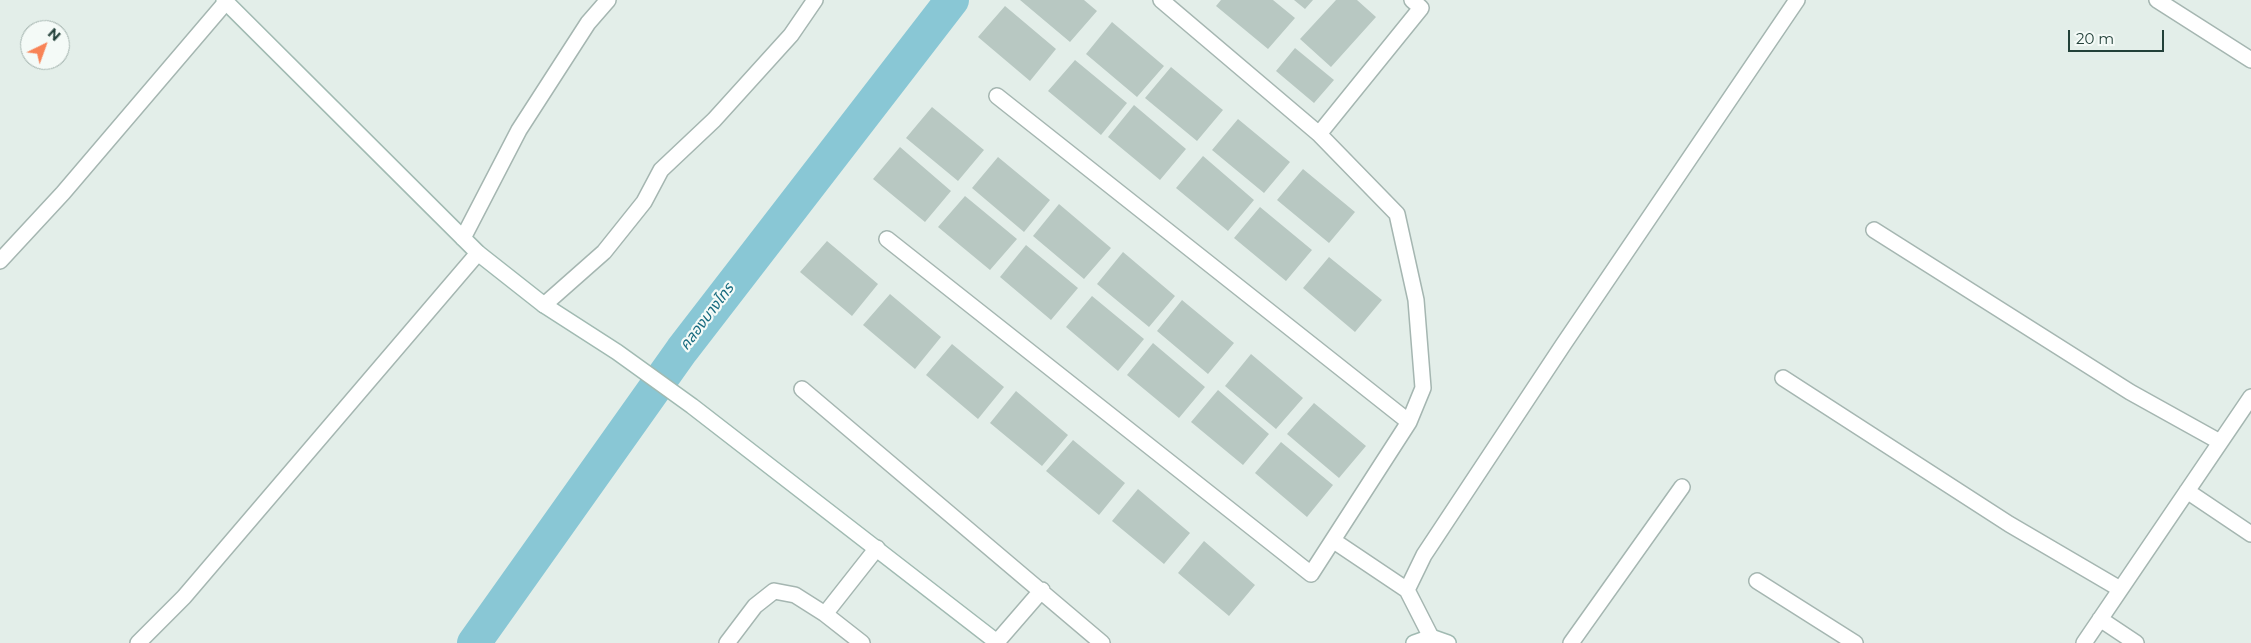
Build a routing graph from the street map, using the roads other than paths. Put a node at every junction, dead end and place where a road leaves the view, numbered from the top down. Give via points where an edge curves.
1 (608, 0) edge
2 (815, 0) edge
3 (1161, 0) edge
4 (1412, 0) edge
5 (1797, 0) edge
6 (2157, 0) edge
7 (225, 1) edge
8 (2251, 60) edge
9 (997, 96) dead end
10 (1319, 134) junction
11 (1874, 230) dead end
12 (463, 238) junction
13 (887, 239) dead end
14 (478, 254) junction
15 (0, 261) edge
16 (544, 305) junction
17 (1783, 378) dead end
18 (802, 388) dead end
19 (2251, 397) edge
20 (1409, 422) junction
21 (2220, 442) junction
22 (1682, 487) dead end
23 (2187, 490) junction
24 (2251, 534) edge
25 (1334, 541) junction
26 (877, 548) junction
27 (1757, 581) dead end
28 (2120, 589) junction
29 (1042, 590) junction
30 (1408, 590) junction
31 (825, 614) junction
32 (2100, 619) junction
33 (1431, 638) junction
34 (997, 642) edge
35 (138, 643) edge
36 (727, 643) edge
37 (862, 643) edge
38 (1102, 643) edge
39 (1414, 643) edge
40 (1448, 643) edge
41 (1572, 643) edge
42 (1855, 643) edge
43 (2084, 643) edge
44 (2136, 643) edge

1 - 12 street via 588,23 519,130
2 - 16 street via 791,34 714,120 661,170 644,202 604,252
3 - 10 street
4 - 10 street via 1421,8
5 - 30 street via 1444,524 1424,555
6 - 8 street
7 - 12 street
7 - 15 street
9 - 20 street
10 - 20 street via 1397,214 1416,300 1423,388
11 - 21 street via 2130,392
12 - 14 street
13 - 25 street via 1311,574
14 - 16 street
14 - 35 street via 184,596
16 - 26 street via 618,352
17 - 28 street via 2009,524
18 - 29 street
19 - 21 street
20 - 25 street
21 - 23 street
22 - 41 street
23 - 24 street
23 - 28 street
25 - 30 street
26 - 31 street
26 - 34 street
27 - 42 street
28 - 32 street
29 - 34 street
29 - 38 street
30 - 33 street
31 - 36 street via 794,595 774,591 755,606
31 - 37 street
32 - 43 street
32 - 44 street
33 - 39 street
33 - 40 street

